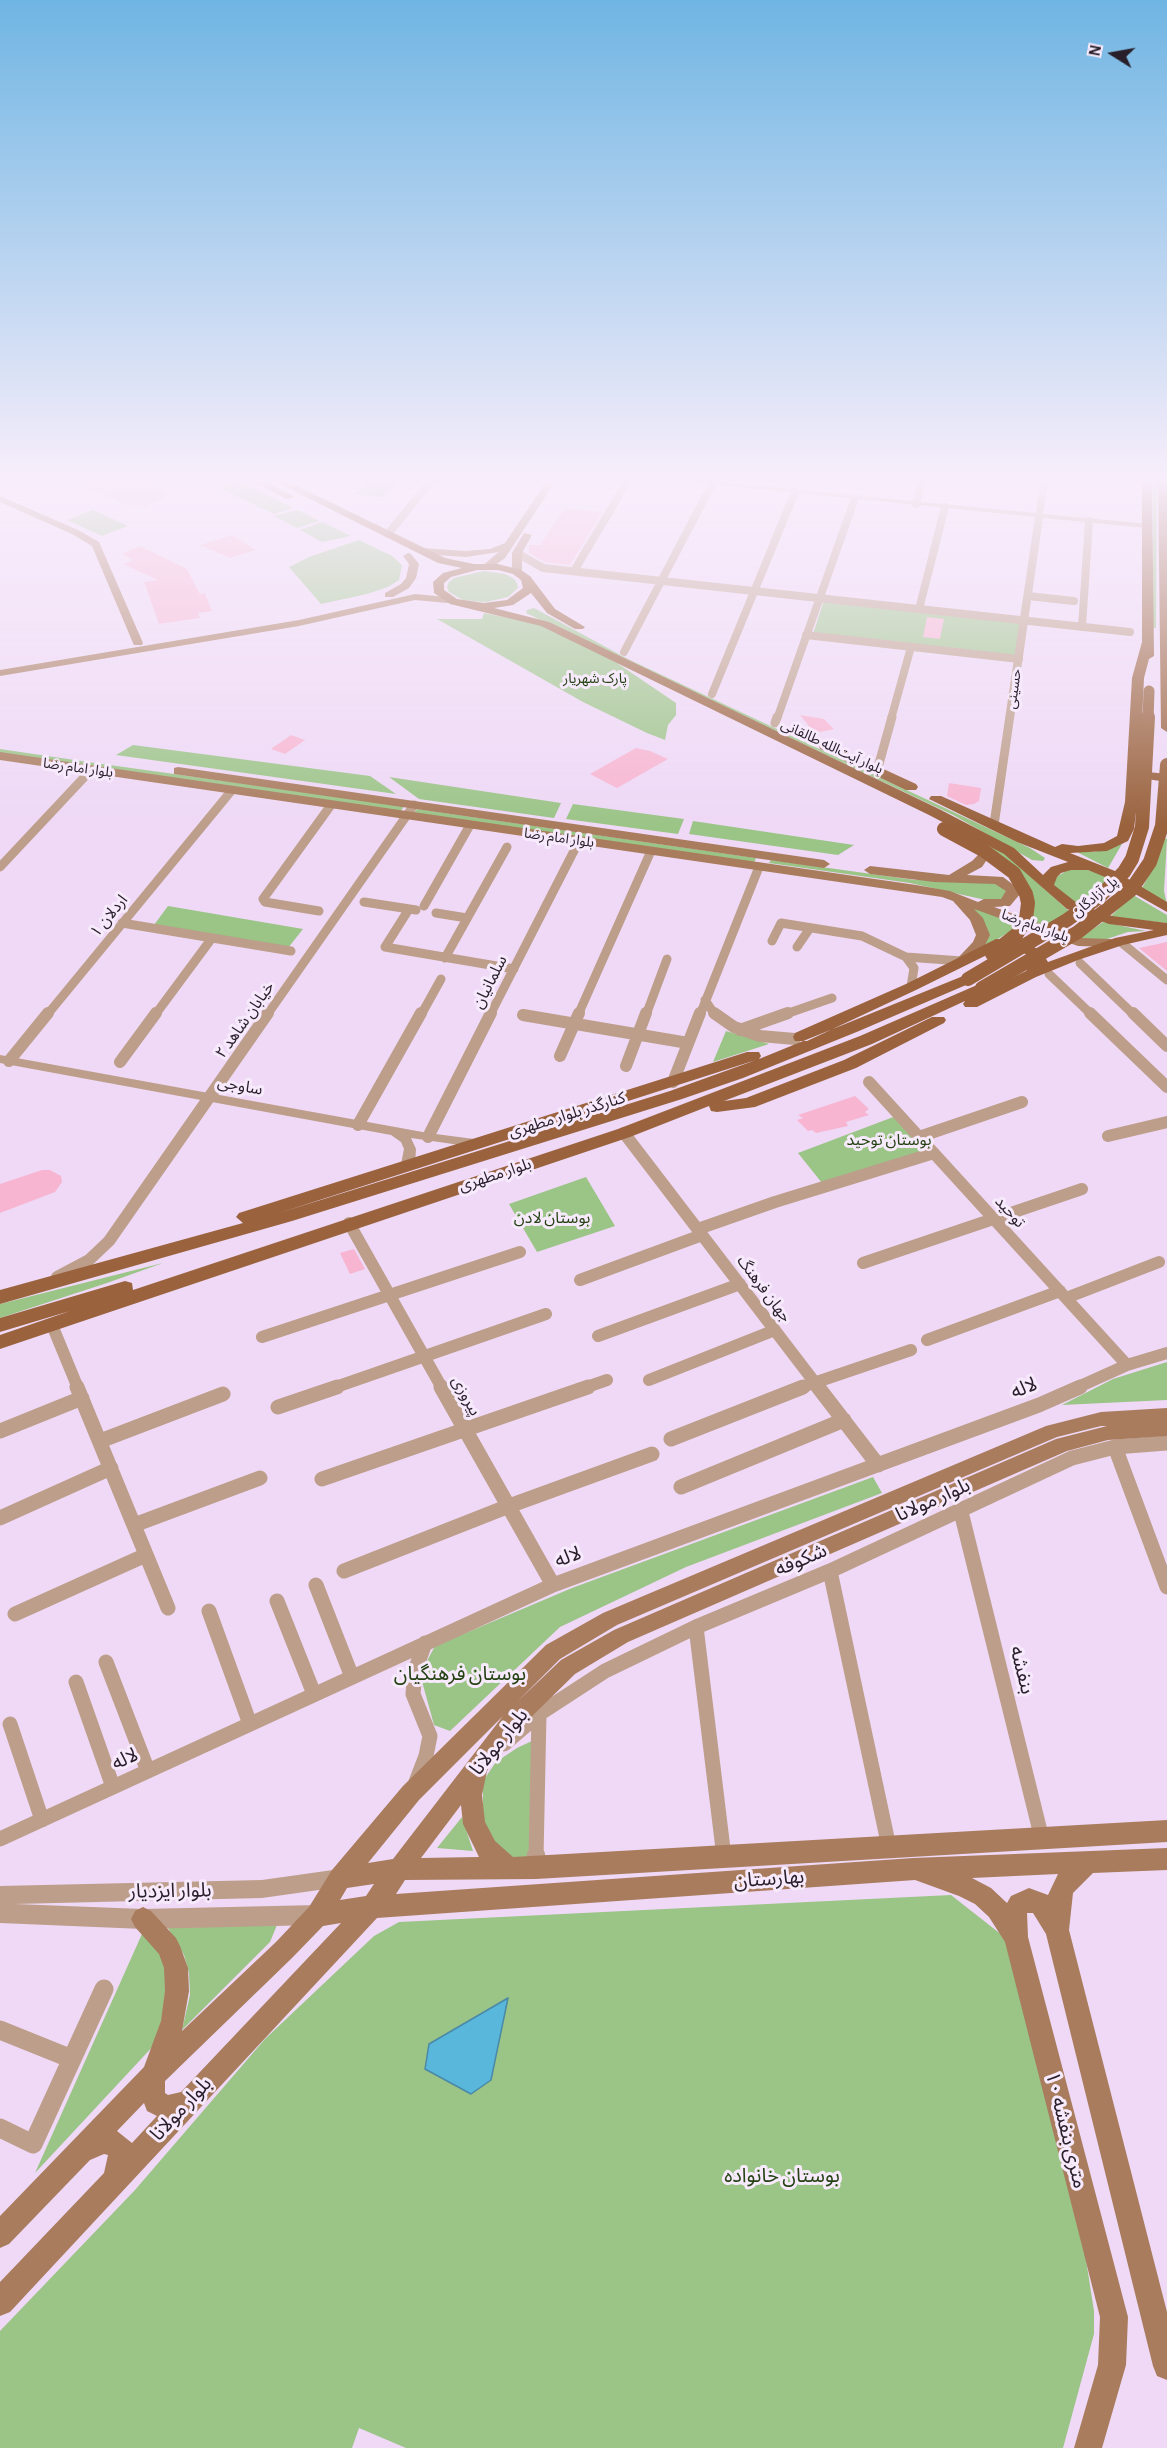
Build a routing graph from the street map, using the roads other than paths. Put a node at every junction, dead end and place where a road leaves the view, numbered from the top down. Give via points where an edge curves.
1 (118, 596) edge
2 (384, 596) edge
3 (402, 596) edge
4 (424, 596) edge
5 (443, 596) edge
6 (521, 596) edge
7 (538, 596) edge
8 (653, 596) edge
9 (752, 596) edge
10 (803, 596) edge
11 (922, 596) edge
12 (1028, 596) edge
13 (1030, 596) edge
14 (1084, 596) edge
15 (1147, 596) edge
16 (1166, 596) edge
17 (819, 598) junction
18 (447, 600) junction
19 (1074, 601) dead end
20 (472, 606) junction
21 (919, 609) junction
22 (532, 611) junction
23 (550, 612) junction
24 (1024, 621) junction
25 (1082, 627) junction
26 (1130, 632) dead end
27 (806, 635) junction
28 (138, 643) junction
29 (1147, 643) junction
30 (1166, 643) edge
31 (911, 647) junction
32 (624, 652) junction
33 (1019, 659) junction
34 (0, 666) edge
35 (0, 673) edge
36 (712, 694) junction
37 (719, 710) junction
38 (775, 723) junction
39 (1167, 728) edge
40 (0, 745) edge
41 (0, 756) edge
42 (1167, 765) edge
43 (1133, 766) junction
44 (91, 770) junction
45 (877, 771) junction
46 (1167, 778) edge
47 (232, 790) junction
48 (1167, 796) edge
49 (1132, 802) junction
50 (330, 805) junction
51 (410, 810) junction
52 (470, 825) junction
53 (994, 827) junction
54 (973, 831) junction
55 (1022, 839) junction
56 (579, 841) junction
57 (507, 847) dead end
58 (1009, 851) junction
59 (651, 852) junction
60 (0, 867) edge
61 (759, 867) junction
62 (1099, 869) junction
63 (951, 879) junction
64 (1047, 886) junction
65 (945, 894) junction
66 (364, 902) dead end
67 (1167, 908) edge
68 (409, 909) junction
69 (319, 911) dead end
70 (436, 913) dead end
71 (467, 918) junction
72 (122, 923) junction
73 (1167, 927) edge
74 (810, 928) junction
75 (1167, 933) edge
76 (212, 938) junction
77 (771, 941) dead end
78 (1117, 943) junction
79 (797, 947) dead end
80 (291, 951) dead end
81 (906, 957) junction
82 (445, 958) junction
83 (667, 959) dead end
84 (962, 961) junction
85 (1080, 963) dead end
86 (514, 969) junction
87 (1030, 974) junction
88 (1049, 974) dead end
89 (441, 979) dead end
90 (968, 979) junction
91 (1167, 980) edge
92 (911, 987) junction
93 (982, 988) joint
94 (832, 998) dead end
95 (705, 1000) junction
96 (523, 1015) dead end
97 (574, 1023) junction
98 (740, 1030) junction
99 (638, 1034) junction
100 (795, 1039) junction
101 (688, 1043) junction
102 (1167, 1046) edge
103 (560, 1056) dead end
104 (5, 1060) edge
105 (120, 1062) dead end
106 (626, 1066) dead end
107 (673, 1082) junction
108 (869, 1082) dead end
109 (1167, 1087) edge
110 (209, 1097) junction
111 (1022, 1102) dead end
112 (662, 1119) junction
113 (1167, 1122) edge
114 (358, 1125) junction
115 (395, 1131) junction
116 (624, 1133) junction
117 (1108, 1136) dead end
118 (428, 1137) junction
119 (919, 1137) junction
120 (474, 1143) junction
121 (934, 1154) junction
122 (408, 1164) junction
123 (1082, 1189) dead end
124 (994, 1219) junction
125 (349, 1223) junction
126 (700, 1232) junction
127 (109, 1241) junction
128 (165, 1252) junction
129 (520, 1252) dead end
130 (246, 1258) junction
131 (130, 1262) junction
132 (1159, 1262) dead end
133 (863, 1263) dead end
134 (580, 1280) dead end
135 (740, 1284) junction
136 (40, 1285) junction
137 (390, 1295) junction
138 (1063, 1295) junction
139 (4, 1297) edge
140 (546, 1314) dead end
141 (0, 1325) edge
142 (52, 1325) junction
143 (775, 1330) junction
144 (598, 1336) dead end
145 (262, 1337) dead end
146 (927, 1340) dead end
147 (0, 1342) edge
148 (911, 1350) dead end
149 (1167, 1353) edge
150 (425, 1357) junction
151 (1127, 1365) junction
152 (607, 1380) dead end
153 (649, 1380) dead end
154 (814, 1382) junction
155 (223, 1394) dead end
156 (82, 1398) junction
157 (278, 1407) dead end
158 (1167, 1415) edge
159 (844, 1420) junction
160 (1167, 1429) edge
161 (466, 1430) junction
162 (0, 1431) edge
163 (671, 1440) dead end
164 (100, 1441) junction
165 (1167, 1443) edge
166 (1115, 1446) junction
167 (652, 1454) dead end
168 (878, 1465) junction
169 (111, 1468) junction
170 (260, 1478) dead end
171 (322, 1479) dead end
172 (681, 1487) dead end
173 (509, 1506) junction
174 (961, 1512) junction
175 (0, 1518) edge
176 (134, 1526) junction
177 (146, 1555) junction
178 (344, 1571) dead end
179 (830, 1572) junction
180 (553, 1584) junction
181 (316, 1585) dead end
182 (1167, 1587) edge
183 (277, 1601) dead end
184 (168, 1608) dead end
185 (209, 1611) dead end
186 (15, 1614) dead end
187 (696, 1627) junction
188 (425, 1643) junction
189 (106, 1662) dead end
190 (352, 1677) junction
191 (76, 1682) dead end
192 (314, 1694) junction
193 (539, 1714) junction
194 (10, 1724) dead end
195 (250, 1724) junction
196 (477, 1769) junction
197 (148, 1771) junction
198 (113, 1787) junction
199 (411, 1793) junction
200 (42, 1820) junction
201 (1167, 1831) edge
202 (0, 1839) edge
203 (1042, 1839) junction
204 (888, 1847) junction
205 (724, 1857) junction
206 (1167, 1859) edge
207 (1089, 1862) junction
208 (509, 1868) junction
209 (536, 1868) junction
210 (400, 1869) junction
211 (913, 1869) junction
212 (340, 1878) junction
213 (0, 1895) edge
214 (372, 1906) junction
215 (0, 1913) edge
216 (317, 1915) junction
217 (143, 1919) junction
218 (1057, 1930) junction
219 (1016, 1937) junction
220 (104, 1989) dead end
221 (0, 2030) edge
222 (72, 2059) junction
223 (153, 2075) junction
224 (186, 2103) junction
225 (0, 2128) edge
226 (83, 2149) junction
227 (113, 2181) junction
228 (0, 2235) edge
229 (0, 2301) edge
230 (1167, 2366) edge
231 (1088, 2448) edge

1 - 28 main road
2 - 28 main road via 295,617
3 - 35 main road via 299,623
4 - 18 main road
5 - 18 main road
6 - 20 main road via 509,603
7 - 23 main road, بلوار آیت‌الله طالقانی
8 - 32 street
9 - 36 street
10 - 17 street
11 - 21 street
12 - 24 street, حسینی
13 - 19 street
14 - 25 street
15 - 29 main road
16 - 30 main road
17 - 21 street
17 - 27 street
18 - 20 main road, بلوار آیت‌الله طالقانی
20 - 22 main road, بلوار آیت‌الله طالقانی
21 - 24 street
22 - 23 main road
22 - 37 main road, بلوار آیت‌الله طالقانی via 545,624
23 - 32 main road, بلوار آیت‌الله طالقانی
24 - 25 street
24 - 33 street, حسینی
25 - 26 street
27 - 31 street
27 - 38 street
28 - 34 main road
29 - 43 main road via 1138,678
29 - 90 main road, پل آزادگان, bridge via 1144,817 1132,859 1099,897
30 - 39 main road
31 - 33 street
31 - 45 street
32 - 36 main road, بلوار آیت‌الله طالقانی
33 - 53 street, حسینی
36 - 38 main road, بلوار آیت‌الله طالقانی
37 - 54 main road, بلوار آیت‌الله طالقانی
37 - 90 main road, bridge via 777,746 944,829 1014,873 1028,903 1026,919 1017,934 984,960
38 - 45 main road, بلوار آیت‌الله طالقانی
40 - 51 main road, بلوار امام رضا
41 - 44 main road, بلوار امام رضا
42 - 93 main road, پل آزادگان, bridge via 1162,826 1150,862 1131,890 1078,932
43 - 46 main road via 1144,775
43 - 49 main road
44 - 47 main road, بلوار امام رضا
44 - 60 street
45 - 53 main road, بلوار آیت‌الله طالقانی
47 - 50 main road, بلوار امام رضا
47 - 72 street, اردلان ۱
48 - 49 main road via 1142,795
49 - 55 main road via 1123,838 1107,847 1078,850
50 - 51 main road, بلوار امام رضا
50 - 69 street via 263,901
51 - 52 main road, بلوار امام رضا
51 - 63 main road, بلوار امام رضا
51 - 110 street, خیابان شاهد ۲
52 - 56 main road, بلوار امام رضا
52 - 68 street via 422,909
53 - 55 main road, بلوار آیت‌الله طالقانی
54 - 58 main road, بلوار آیت‌الله طالقانی
54 - 63 main road via 984,855 977,864
55 - 58 main road via 1047,855 1048,863 1032,864
55 - 62 main road, بلوار آیت‌الله طالقانی
56 - 59 main road, بلوار امام رضا
56 - 86 street, سلمانیان
57 - 71 street
58 - 64 main road, بلوار آیت‌الله طالقانی
59 - 61 main road, بلوار امام رضا
59 - 97 street
61 - 65 main road, بلوار امام رضا
61 - 95 street
62 - 64 main road via 1062,868 1050,875
62 - 67 main road, بلوار آیت‌الله طالقانی
63 - 65 main road, بلوار امام رضا via 998,880 1010,886 1013,894 1005,903 992,905
64 - 73 main road, بلوار آیت‌الله طالقانی via 1072,906 1094,916
65 - 78 main road, بلوار امام رضا via 1078,942
65 - 84 main road via 968,909 981,926 979,944
66 - 68 street
68 - 82 street via 385,947
70 - 71 street
71 - 82 street
72 - 76 street
72 - 104 street, اردلان ۱
74 - 77 street via 781,923
74 - 79 street
74 - 81 street via 862,936
75 - 78 main road
76 - 80 street
76 - 105 street
78 - 87 main road
78 - 91 street
81 - 84 street
81 - 92 street via 914,968
82 - 86 street
83 - 99 street
84 - 87 main road, کنارگذر بلوار مطهری via 1001,942 1017,943 1036,954 1040,962
84 - 92 main road, کنارگذر بلوار مطهری
85 - 102 street
86 - 118 street, سلمانیان
87 - 112 main road via 850,1064 749,1103
88 - 109 street
89 - 114 street
90 - 128 main road, بلوار مطهری via 737,1074
92 - 100 main road, کنارگذر بلوار مطهری
93 - 112 main road, بلوار مطهری via 866,1040
94 - 98 street
95 - 98 street via 719,1019
95 - 101 street
96 - 97 street
97 - 99 street
97 - 103 street
98 - 100 street
99 - 101 street
99 - 106 street
100 - 107 main road, کنارگذر بلوار مطهری
101 - 107 street
104 - 110 street, ساوجی
107 - 120 main road, کنارگذر بلوار مطهری
108 - 119 street, توحید
110 - 114 street, ساوجی
110 - 127 street, خیابان شاهد ۲
111 - 119 street
112 - 116 main road, بلوار مطهری
113 - 117 street
114 - 115 street, ساوجی
115 - 118 street, ساوجی
115 - 122 street via 410,1149
116 - 125 main road, بلوار مطهری
116 - 126 street, جهان فرهنگ
118 - 120 street, ساوجی
119 - 121 street, توحید
120 - 122 main road, کنارگذر بلوار مطهری
121 - 124 street, توحید
121 - 126 street via 784,1199
122 - 128 main road, کنارگذر بلوار مطهری via 237,1219
123 - 124 street
124 - 133 street
124 - 138 street, توحید
125 - 130 main road, بلوار مطهری
125 - 137 street, پیروزی
126 - 134 street
126 - 135 street, جهان فرهنگ
127 - 131 street via 108,1256 114,1262
127 - 136 street, خیابان شاهد ۲ via 89,1260
128 - 131 main road, بلوار مطهری
129 - 137 street
130 - 141 main road
130 - 142 main road, بلوار مطهری
131 - 136 main road, بلوار مطهری
132 - 138 street
135 - 143 street, جهان فرهنگ
135 - 144 street
136 - 139 main road, بلوار مطهری
137 - 145 street
137 - 150 street, پیروزی
138 - 146 street
138 - 151 street, توحید
140 - 150 street
142 - 147 main road, بلوار مطهری
142 - 156 street
143 - 153 street
143 - 154 street, جهان فرهنگ
148 - 154 street
149 - 151 street, لاله
150 - 157 street
150 - 161 street, پیروزی
151 - 168 street, لاله via 1039,1405
152 - 161 street
154 - 159 street, جهان فرهنگ
154 - 163 street
155 - 164 street
156 - 162 street
156 - 164 street
158 - 199 main road, بلوار مولانا via 1101,1419 1053,1431 610,1619 554,1652
159 - 168 street, جهان فرهنگ
159 - 172 street
160 - 196 main road, بلوار مولانا via 1108,1433 1062,1444 621,1636 568,1667 513,1720
161 - 171 street
161 - 173 street, پیروزی
164 - 169 street
165 - 166 street, شکوفه
166 - 174 street, شکوفه via 1072,1458
166 - 182 street
167 - 173 street
168 - 180 street, لاله
169 - 175 street
169 - 176 street
170 - 176 street
173 - 178 street
173 - 180 street, پیروزی
174 - 179 street, شکوفه
174 - 203 street, بنفشه
176 - 177 street
177 - 184 street
177 - 186 street
179 - 187 street, شکوفه
179 - 204 street
180 - 188 street, لاله
181 - 190 street
183 - 192 street
185 - 195 street
187 - 193 street, شکوفه via 605,1671
187 - 205 street
188 - 190 street, لاله
188 - 199 street via 415,1671 413,1694 430,1736
189 - 197 street
190 - 192 street, لاله
191 - 198 street
192 - 195 street, لاله
193 - 196 street, شکوفه
193 - 209 street
194 - 200 street
195 - 197 street, لاله
196 - 208 main road via 471,1795 474,1824 487,1849
196 - 210 main road, بلوار مولانا
197 - 198 street, لاله
198 - 200 street, لاله
199 - 212 main road, بلوار مولانا
200 - 202 street, لاله
201 - 203 main road, بهارستان
203 - 204 main road, بهارستان
204 - 205 main road, بهارستان
205 - 209 main road, بهارستان
206 - 207 main road, بهارستان
207 - 211 main road, بهارستان
207 - 218 main road via 1064,1885
208 - 209 main road, بهارستان
208 - 210 main road, بهارستان
210 - 212 main road, بهارستان
210 - 214 main road, بلوار مولانا
211 - 214 main road, بهارستان
211 - 219 main road, ۱۰ متری بنفشه via 983,1896
212 - 213 street, بلوار ایزدیار via 262,1889
212 - 216 main road, بلوار مولانا
214 - 216 main road, بهارستان
214 - 224 main road, بلوار مولانا
215 - 217 street, بلوار ایزدیار
216 - 217 street, بلوار ایزدیار
216 - 223 main road, بلوار مولانا
217 - 223 main road via 168,1946 176,1968 173,2021
218 - 219 main road via 1041,1904 1029,1900 1019,1904 1015,1911
218 - 230 main road
219 - 231 main road, ۱۰ متری بنفشه via 1114,2317 1112,2365
220 - 222 street
221 - 222 street
222 - 225 street via 33,2144
223 - 224 main road via 151,2090 156,2102 167,2108
223 - 226 main road, بلوار مولانا
224 - 227 main road, بلوار مولانا
226 - 227 main road via 113,2142 121,2149 121,2162
226 - 228 main road, بلوار مولانا
227 - 229 main road, بلوار مولانا

